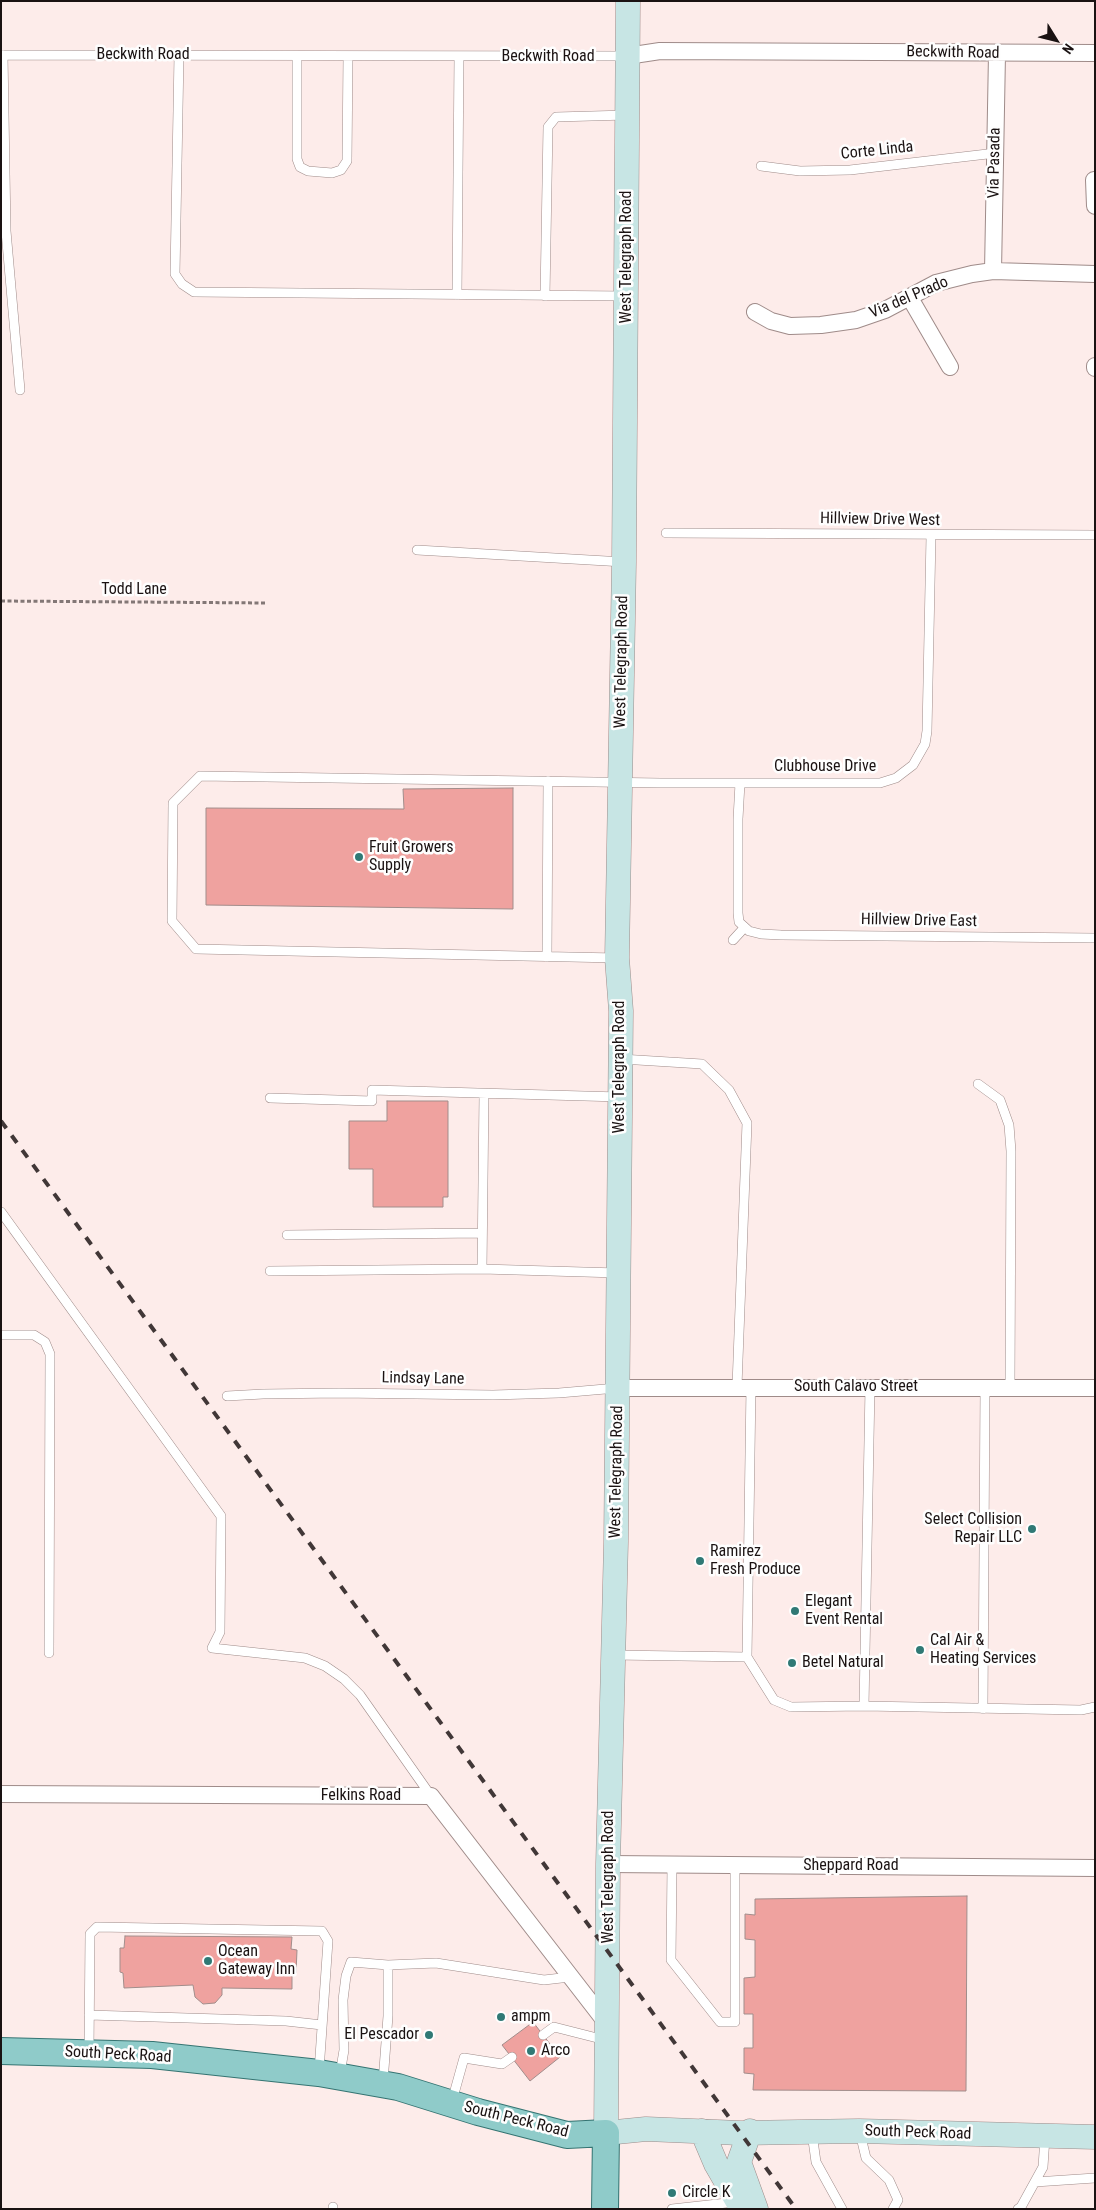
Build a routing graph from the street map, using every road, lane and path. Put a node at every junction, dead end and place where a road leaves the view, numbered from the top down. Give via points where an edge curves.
1 (628, 1) edge
2 (1095, 53) edge
3 (997, 54) junction
4 (2, 55) edge
5 (179, 56) junction
6 (297, 56) junction
7 (348, 56) junction
8 (459, 56) junction
9 (627, 56) junction
10 (627, 115) junction
11 (996, 153) junction
12 (761, 166) dead end
13 (1094, 180) edge
14 (1095, 206) edge
15 (993, 271) junction
16 (1095, 274) edge
17 (457, 295) junction
18 (545, 296) junction
19 (627, 296) junction
20 (910, 298) junction
21 (755, 312) dead end
22 (950, 367) dead end
23 (20, 390) dead end
24 (666, 533) dead end
25 (1095, 535) edge
26 (931, 536) junction
27 (417, 550) dead end
28 (624, 562) junction
29 (1, 601) edge
30 (266, 603) dead end
31 (548, 781) junction
32 (620, 782) junction
33 (740, 783) junction
34 (744, 928) junction
35 (1095, 938) edge
36 (733, 940) dead end
37 (547, 957) junction
38 (617, 958) junction
39 (621, 1059) junction
40 (978, 1084) dead end
41 (484, 1094) junction
42 (620, 1097) junction
43 (270, 1098) dead end
44 (1, 1212) edge
45 (482, 1233) junction
46 (287, 1235) dead end
47 (482, 1269) junction
48 (270, 1271) dead end
49 (619, 1273) junction
50 (1, 1335) edge
51 (744, 1386) junction
52 (870, 1387) junction
53 (985, 1387) junction
54 (1010, 1387) junction
55 (618, 1388) junction
56 (1095, 1388) edge
57 (227, 1396) dead end
58 (49, 1653) dead end
59 (614, 1655) junction
60 (746, 1657) junction
61 (864, 1706) junction
62 (1095, 1707) edge
63 (983, 1709) junction
64 (1, 1794) edge
65 (431, 1796) junction
66 (608, 1864) junction
67 (672, 1865) junction
68 (735, 1865) junction
69 (1095, 1868) edge
70 (388, 1965) junction
71 (570, 1977) junction
72 (88, 2015) junction
73 (322, 2025) junction
74 (608, 2032) junction
75 (543, 2034) dead end
76 (1, 2051) edge
77 (89, 2052) junction
78 (512, 2057) dead end
79 (329, 2074) junction
80 (382, 2084) junction
81 (451, 2104) junction
82 (702, 2131) junction
83 (811, 2131) junction
84 (859, 2131) junction
85 (750, 2132) junction
86 (606, 2133) junction
87 (1044, 2137) junction
88 (1095, 2137) edge
89 (1095, 2178) edge
90 (1035, 2182) junction
91 (745, 2207) edge
92 (604, 2209) edge
93 (672, 2209) edge
94 (842, 2209) edge
95 (894, 2209) edge
96 (1018, 2209) edge

1 - 9 main road, West Telegraph Road
2 - 3 street, Beckwith Road
3 - 9 street, Beckwith Road via 660,51
3 - 11 street, Via Pasada
4 - 5 lane, Beckwith Road
4 - 23 lane via 6,232
5 - 6 lane, Beckwith Road
5 - 17 lane via 175,274 182,284 194,292
6 - 7 lane, Beckwith Road
6 - 7 lane via 297,159 300,167 308,171 332,173 341,170 347,161
7 - 8 lane, Beckwith Road
8 - 9 lane, Beckwith Road
8 - 17 lane
9 - 10 main road, West Telegraph Road
10 - 18 lane via 556,117 548,127
10 - 19 main road, West Telegraph Road
11 - 12 lane, Corte Linda via 850,170 800,171
11 - 15 street, Via Pasada
13 - 14 street
15 - 16 street, Via del Prado
15 - 20 street, Via del Prado via 936,284
17 - 18 lane
18 - 19 lane
19 - 28 main road, West Telegraph Road
20 - 21 street, Via del Prado via 856,320 821,325 790,326
20 - 22 street
24 - 26 lane, Hillview Drive West
25 - 26 lane, Hillview Drive West
26 - 33 lane, Clubhouse Drive via 927,731 921,754 913,765 896,778 880,783
27 - 28 lane
28 - 32 main road, West Telegraph Road
29 - 30 path, Todd Lane
31 - 32 lane, Clubhouse Drive
31 - 37 lane
31 - 37 lane, Clubhouse Drive via 200,776 173,803 172,921 196,949
32 - 33 lane, Clubhouse Drive
32 - 38 main road, West Telegraph Road
33 - 34 lane via 737,906 739,922
34 - 35 lane, Hillview Drive East via 760,934
34 - 36 lane
37 - 38 lane, Clubhouse Drive
38 - 39 main road, West Telegraph Road
39 - 42 main road, West Telegraph Road
39 - 51 lane via 702,1064 729,1090 747,1123
40 - 54 lane via 1000,1100 1009,1125
41 - 42 lane
41 - 43 lane via 372,1090 372,1101
41 - 45 lane
42 - 49 main road, West Telegraph Road
44 - 65 lane via 221,1516 220,1632 212,1648 305,1658 326,1666 360,1695
45 - 46 lane
45 - 47 lane
47 - 48 lane
47 - 49 lane
49 - 55 main road, West Telegraph Road
50 - 58 lane via 34,1335 45,1342 50,1354
51 - 52 street, South Calavo Street
51 - 55 street, South Calavo Street
51 - 60 lane
52 - 53 street, South Calavo Street
52 - 61 lane
53 - 54 street, South Calavo Street
53 - 63 lane
54 - 56 street, South Calavo Street
55 - 57 lane, Lindsay Lane via 493,1395 339,1393
55 - 59 main road, West Telegraph Road
59 - 60 lane
59 - 66 main road, West Telegraph Road
60 - 61 lane via 774,1700 791,1707
61 - 63 lane
62 - 63 lane via 1082,1710
64 - 65 street, Felkins Road
65 - 71 street
66 - 67 street, Sheppard Road
66 - 74 main road, West Telegraph Road
67 - 68 street, Sheppard Road
67 - 68 lane via 670,1960 720,2022 735,2022
68 - 69 street, Sheppard Road
70 - 71 lane via 436,1963 544,1980
70 - 79 lane via 351,1962 344,1992 344,2050
70 - 80 lane via 388,2016
71 - 74 street
72 - 73 lane
72 - 73 lane via 90,1934 97,1927 322,1931 328,1941
72 - 77 lane
73 - 79 lane
74 - 75 lane via 554,2026
74 - 86 main road, West Telegraph Road
76 - 77 main road, South Peck Road
77 - 79 main road, South Peck Road via 152,2055
78 - 81 lane via 502,2064 464,2058
79 - 80 main road, South Peck Road
80 - 81 main road, South Peck Road
81 - 86 main road, South Peck Road via 567,2135
82 - 85 main road, South Peck Road
82 - 86 main road, South Peck Road via 646,2129
82 - 91 main road via 716,2164
83 - 84 main road, South Peck Road
83 - 85 main road, South Peck Road
83 - 94 lane via 816,2162
84 - 87 main road, South Peck Road
84 - 95 lane via 866,2158 889,2180 898,2200
85 - 91 main road via 739,2162
86 - 92 main road
87 - 88 main road, South Peck Road
87 - 90 lane via 1043,2167
89 - 90 lane
90 - 96 lane
91 - 93 lane

